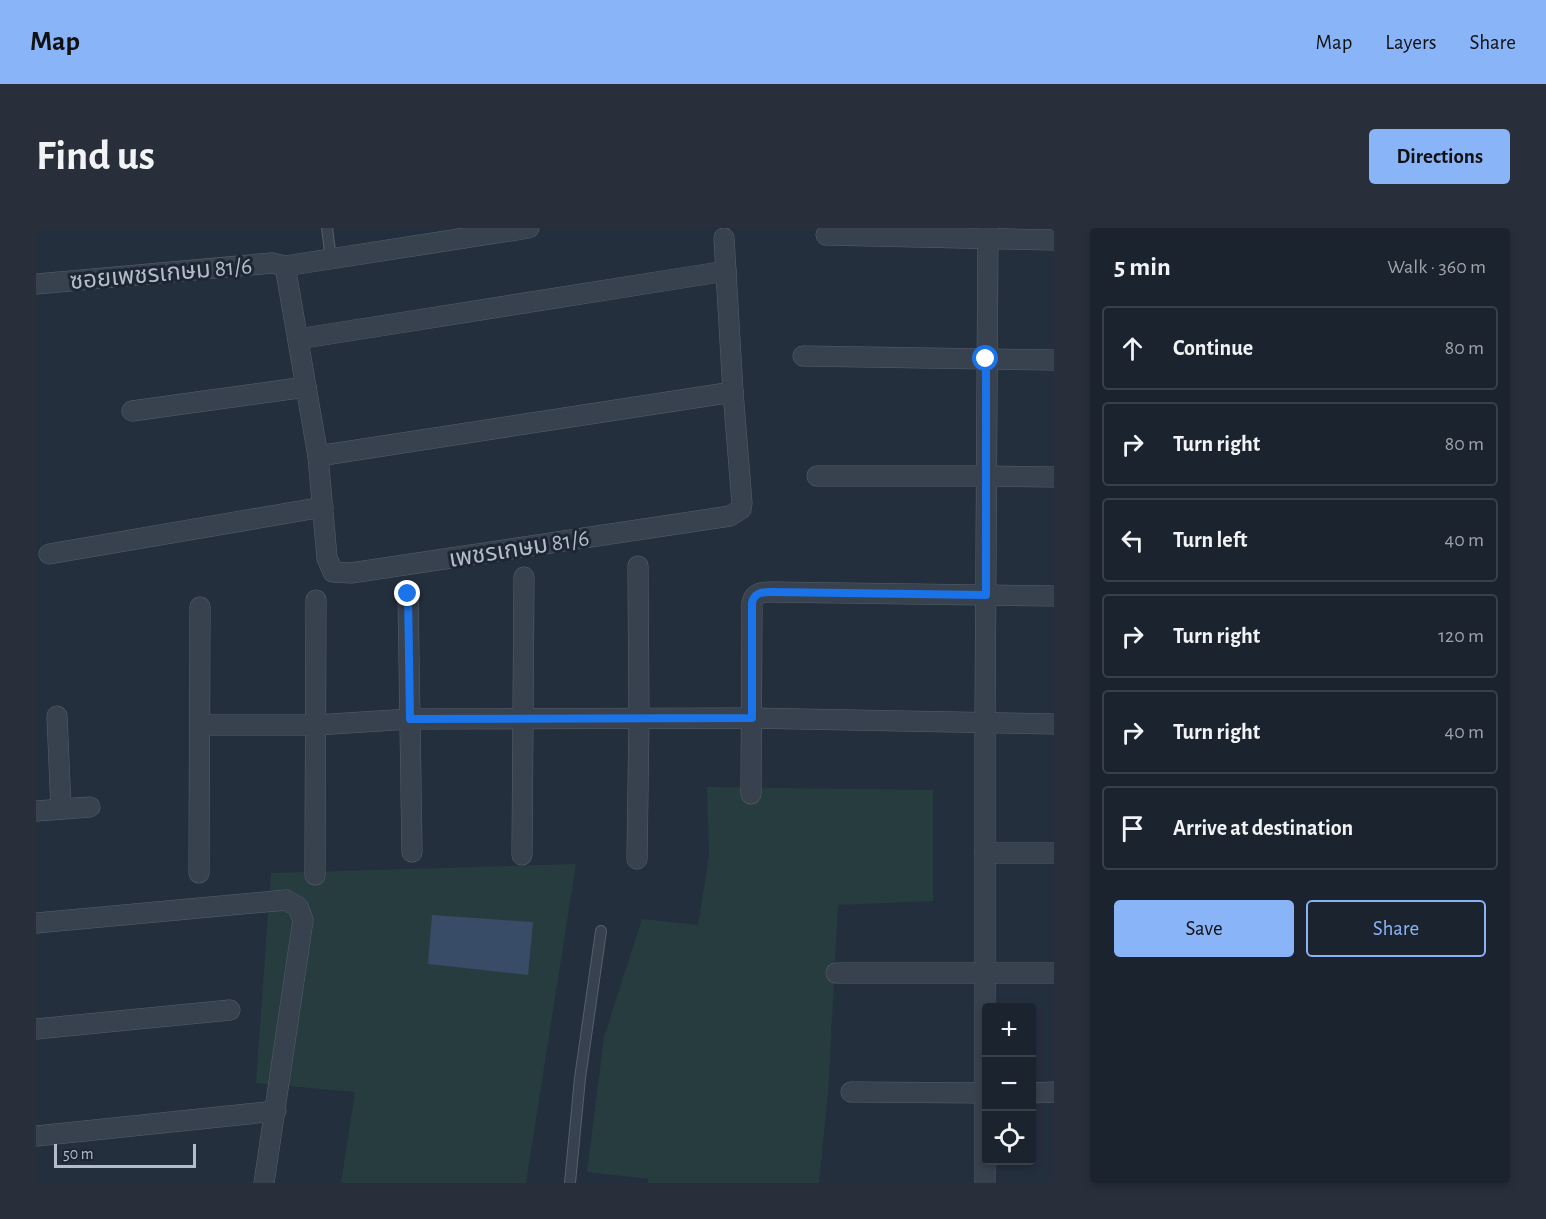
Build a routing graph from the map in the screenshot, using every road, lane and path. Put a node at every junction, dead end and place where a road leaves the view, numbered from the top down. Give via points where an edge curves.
1 (327, 228) edge
2 (529, 228) edge
3 (988, 234) edge
4 (826, 235) dead end
5 (724, 238) dead end
6 (1054, 240) edge
7 (331, 259) junction
8 (285, 267) junction
9 (726, 271) junction
10 (36, 284) edge
11 (298, 339) junction
12 (802, 356) dead end
13 (986, 359) junction
14 (1054, 360) edge
15 (306, 387) junction
16 (733, 392) junction
17 (132, 411) dead end
18 (318, 456) junction
19 (817, 476) dead end
20 (986, 476) junction
21 (1054, 477) edge
22 (323, 507) junction
23 (49, 554) dead end
24 (638, 566) dead end
25 (524, 577) dead end
26 (408, 594) dead end
27 (986, 595) junction
28 (1054, 596) edge
29 (316, 600) dead end
30 (200, 607) dead end
31 (57, 716) dead end
32 (752, 718) junction
33 (410, 719) junction
34 (523, 719) junction
35 (639, 720) junction
36 (985, 723) junction
37 (1054, 724) edge
38 (200, 725) junction
39 (316, 725) junction
40 (751, 794) dead end
41 (90, 807) dead end
42 (61, 809) junction
43 (36, 811) edge
44 (412, 852) dead end
45 (985, 853) junction
46 (1054, 853) edge
47 (522, 855) dead end
48 (637, 859) dead end
49 (199, 873) dead end
50 (315, 875) dead end
51 (36, 922) edge
52 (601, 931) dead end
53 (836, 973) dead end
54 (984, 973) junction
55 (1054, 973) edge
56 (230, 1010) dead end
57 (36, 1029) edge
58 (985, 1057) edge
59 (851, 1092) dead end
60 (1054, 1092) edge
61 (982, 1093) edge
62 (1036, 1093) edge
63 (276, 1111) junction
64 (986, 1111) edge
65 (36, 1136) edge
66 (264, 1183) edge
67 (570, 1183) edge
68 (985, 1183) edge

1 - 7 lane
2 - 7 street, ซอยเพชรเกษม 81/6
3 - 4 street
3 - 6 street
3 - 13 street
5 - 9 street, เพชรเกษม 81/6
7 - 8 street, ซอยเพชรเกษม 81/6
8 - 10 street, ซอยเพชรเกษม 81/6 via 272,263
8 - 11 street, เพชรเกษม 81/6
9 - 11 street
9 - 16 street, เพชรเกษม 81/6
11 - 15 street, เพชรเกษม 81/6
12 - 13 street
13 - 14 street
13 - 20 street
15 - 17 street
15 - 18 street, เพชรเกษม 81/6
16 - 18 street
16 - 22 street, เพชรเกษม 81/6 via 742,503 741,509 730,516 351,573 333,572 327,558
18 - 22 street, เพชรเกษม 81/6
19 - 20 street
20 - 21 street
20 - 27 street
22 - 23 street
24 - 35 street
25 - 34 street
26 - 33 street
27 - 28 street
27 - 32 street via 756,595 752,603
27 - 36 street
29 - 39 street
30 - 38 street
31 - 42 street
32 - 35 street
32 - 36 street
32 - 40 street
33 - 34 street
33 - 39 street
33 - 44 street
34 - 35 street
34 - 47 street
35 - 48 street
36 - 37 street
36 - 45 street
38 - 39 street
38 - 49 street
39 - 50 street
41 - 42 street
42 - 43 street
45 - 46 street
45 - 54 street
51 - 63 street via 286,900 298,907 303,920
52 - 67 lane
53 - 54 street
54 - 55 street
54 - 58 street
56 - 57 street
59 - 61 street
60 - 62 street
63 - 65 street
63 - 66 street
64 - 68 street

